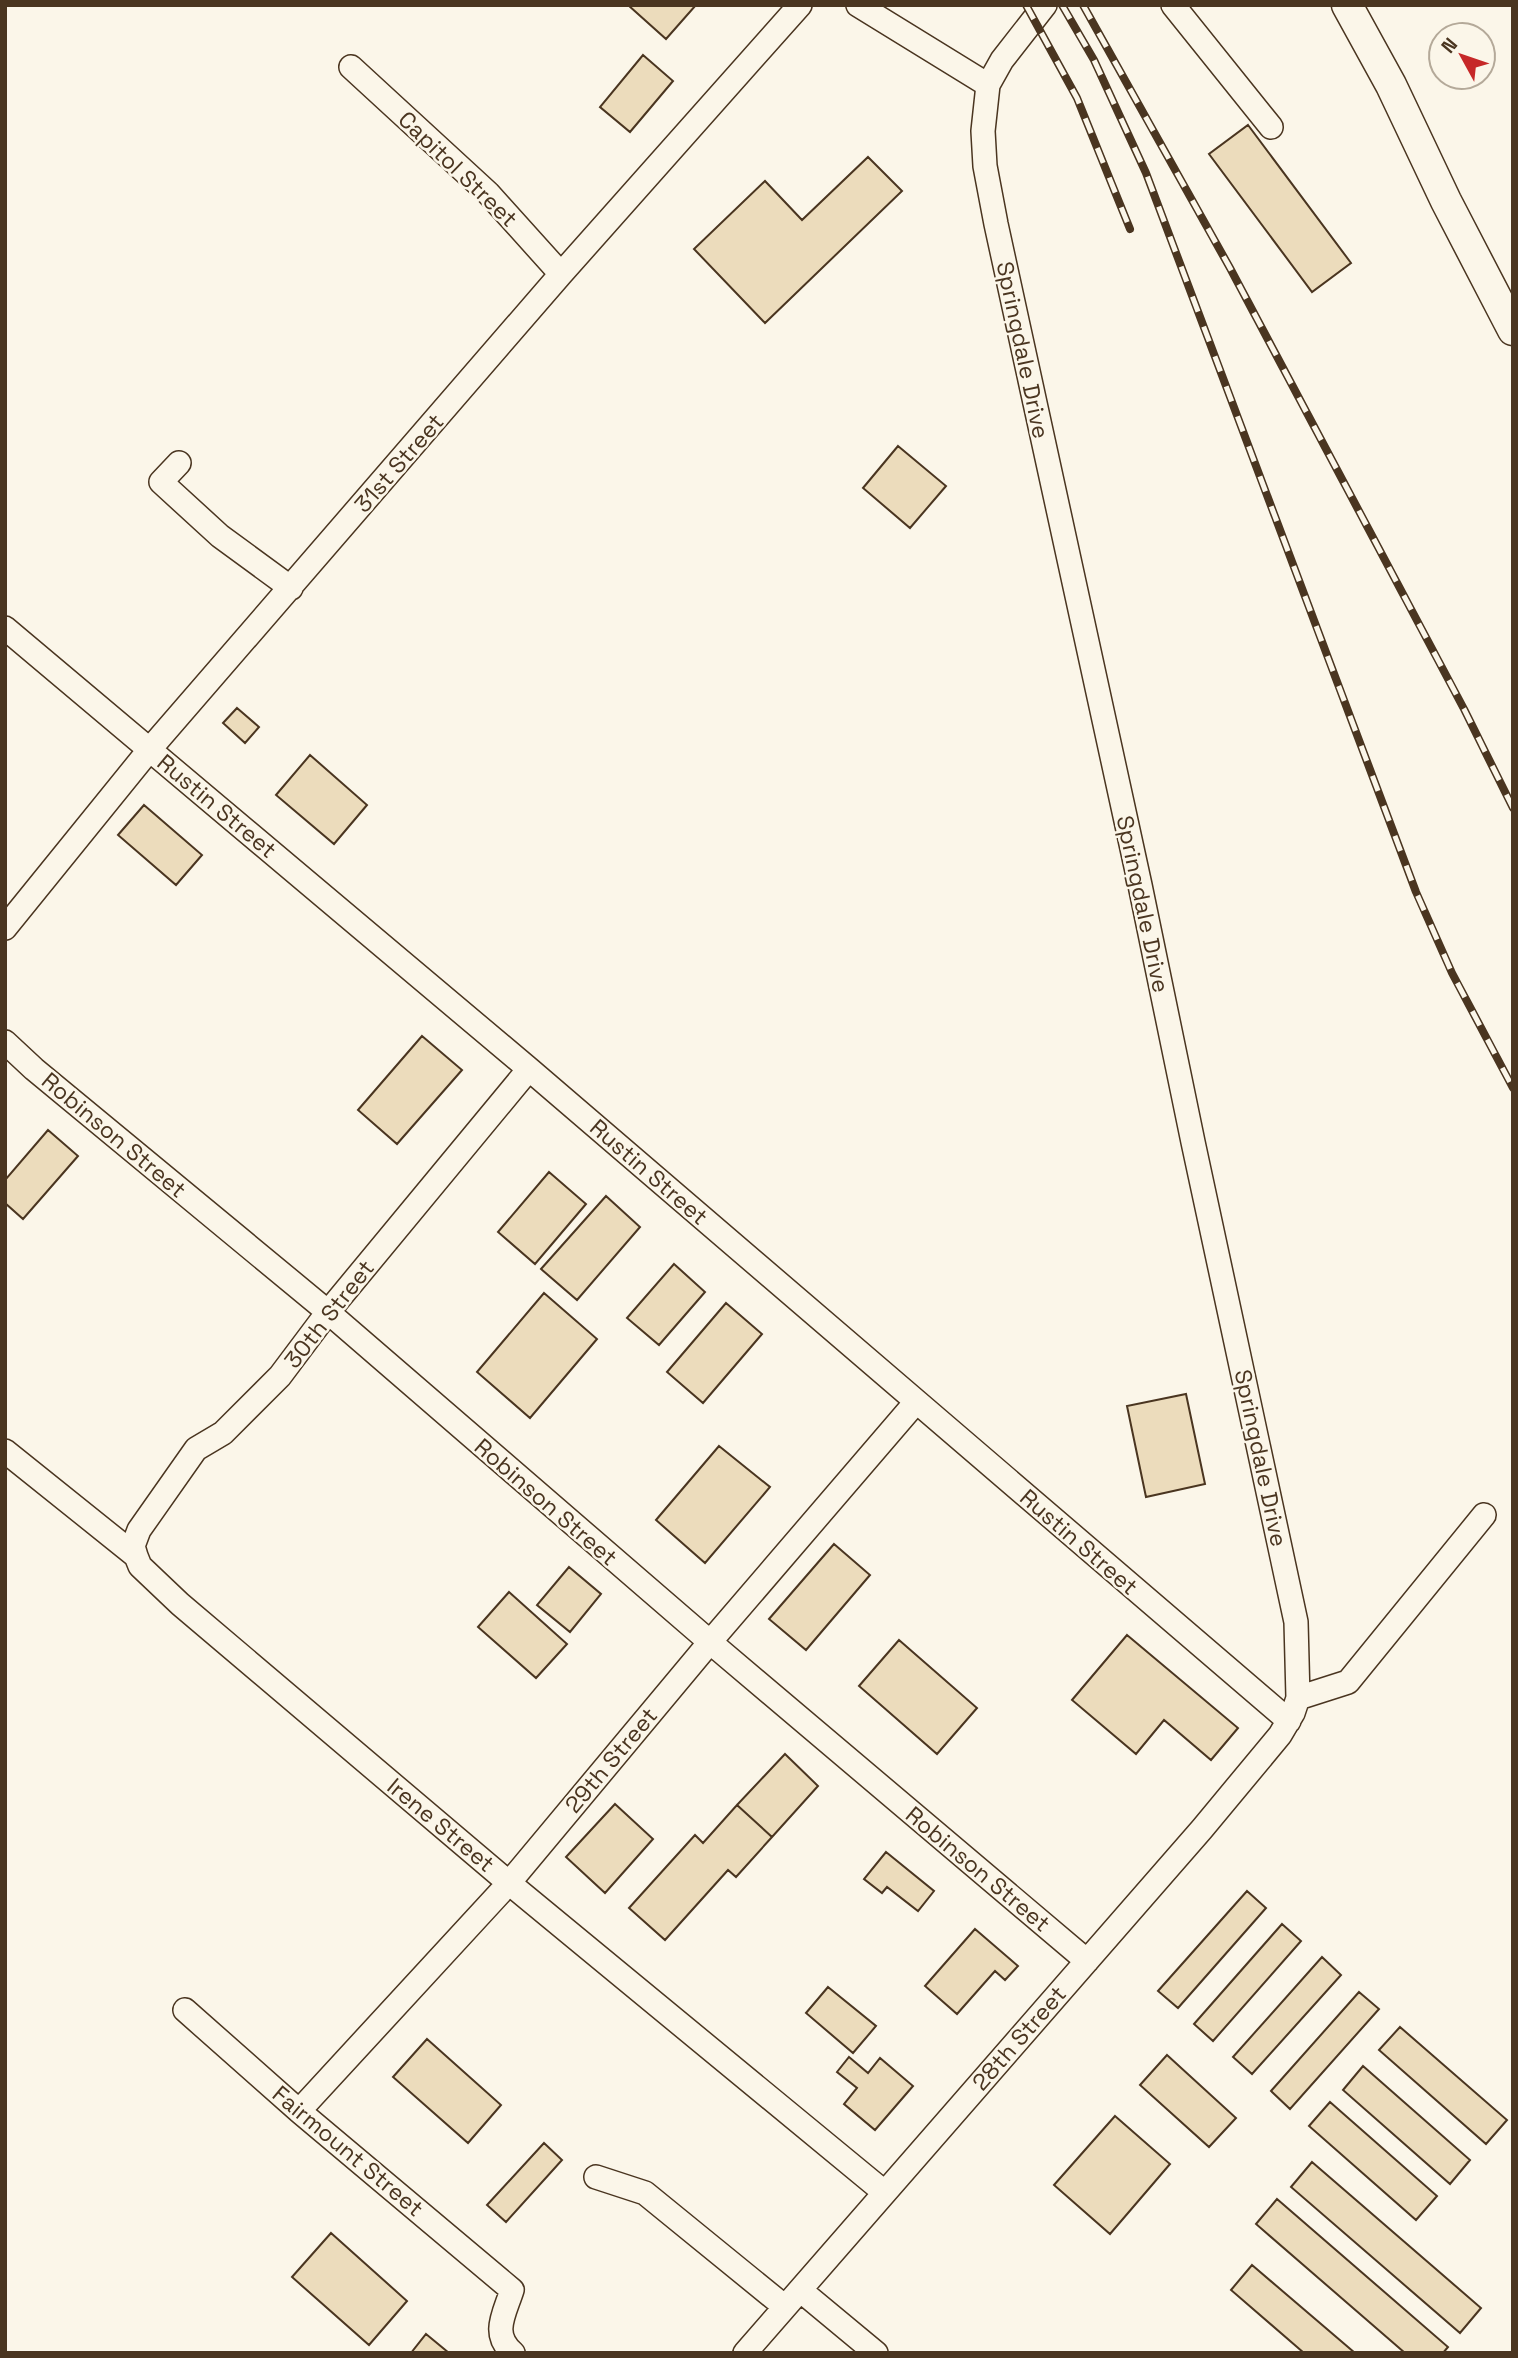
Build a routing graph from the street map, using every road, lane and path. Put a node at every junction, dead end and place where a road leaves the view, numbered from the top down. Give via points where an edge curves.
1 (800, 5) edge
2 (859, 5) edge
3 (1045, 5) edge
4 (1173, 5) edge
5 (1347, 5) edge
6 (351, 67) dead end
7 (988, 85) junction
8 (1271, 127) dead end
9 (561, 274) junction
10 (1513, 330) edge
11 (179, 463) dead end
12 (291, 588) junction
13 (5, 628) edge
14 (150, 749) junction
15 (5, 928) edge
16 (5, 1042) edge
17 (528, 1069) junction
18 (328, 1312) junction
19 (916, 1402) junction
20 (5, 1451) edge
21 (1484, 1515) dead end
22 (136, 1556) junction
23 (710, 1642) junction
24 (1298, 1698) junction
25 (1289, 1721) junction
26 (509, 1883) junction
27 (1087, 1961) junction
28 (185, 2010) dead end
29 (299, 2111) junction
30 (596, 2178) dead end
31 (884, 2192) junction
32 (792, 2299) junction
33 (513, 2353) edge
34 (745, 2353) edge
35 (876, 2353) edge

1 - 9 street, 31st Street
2 - 7 street
3 - 7 street
4 - 8 street
5 - 10 main road
6 - 9 street, Capitol Street via 488,193
7 - 24 street, Springdale Drive via 985,166 996,224 1296,1622
9 - 12 street, 31st Street
11 - 12 street via 161,482 220,536
12 - 14 street, 31st Street
13 - 14 street, Rustin Street
14 - 15 street, 31st Street
14 - 17 street, Rustin Street
16 - 18 street, Robinson Street
17 - 18 street, 30th Street
17 - 19 street, Rustin Street
18 - 22 street, 30th Street via 280,1376 223,1433 196,1449 139,1530 133,1546
18 - 23 street, Robinson Street
19 - 23 street, 29th Street
19 - 25 street, Rustin Street
20 - 22 street, Irene Street
21 - 24 street via 1348,1682
22 - 26 street, Irene Street via 140,1566 180,1604
23 - 26 street, 29th Street
23 - 27 street, Robinson Street
24 - 25 street, Springdale Drive
25 - 27 street, 28th Street
26 - 29 street, 29th Street
26 - 31 street, Irene Street
27 - 31 street, 28th Street
28 - 29 street, Fairmount Street
29 - 33 street, Fairmount Street via 512,2290 499,2331 502,2344
30 - 32 street via 645,2193
31 - 32 street, 28th Street
32 - 34 street, 28th Street
32 - 35 street

